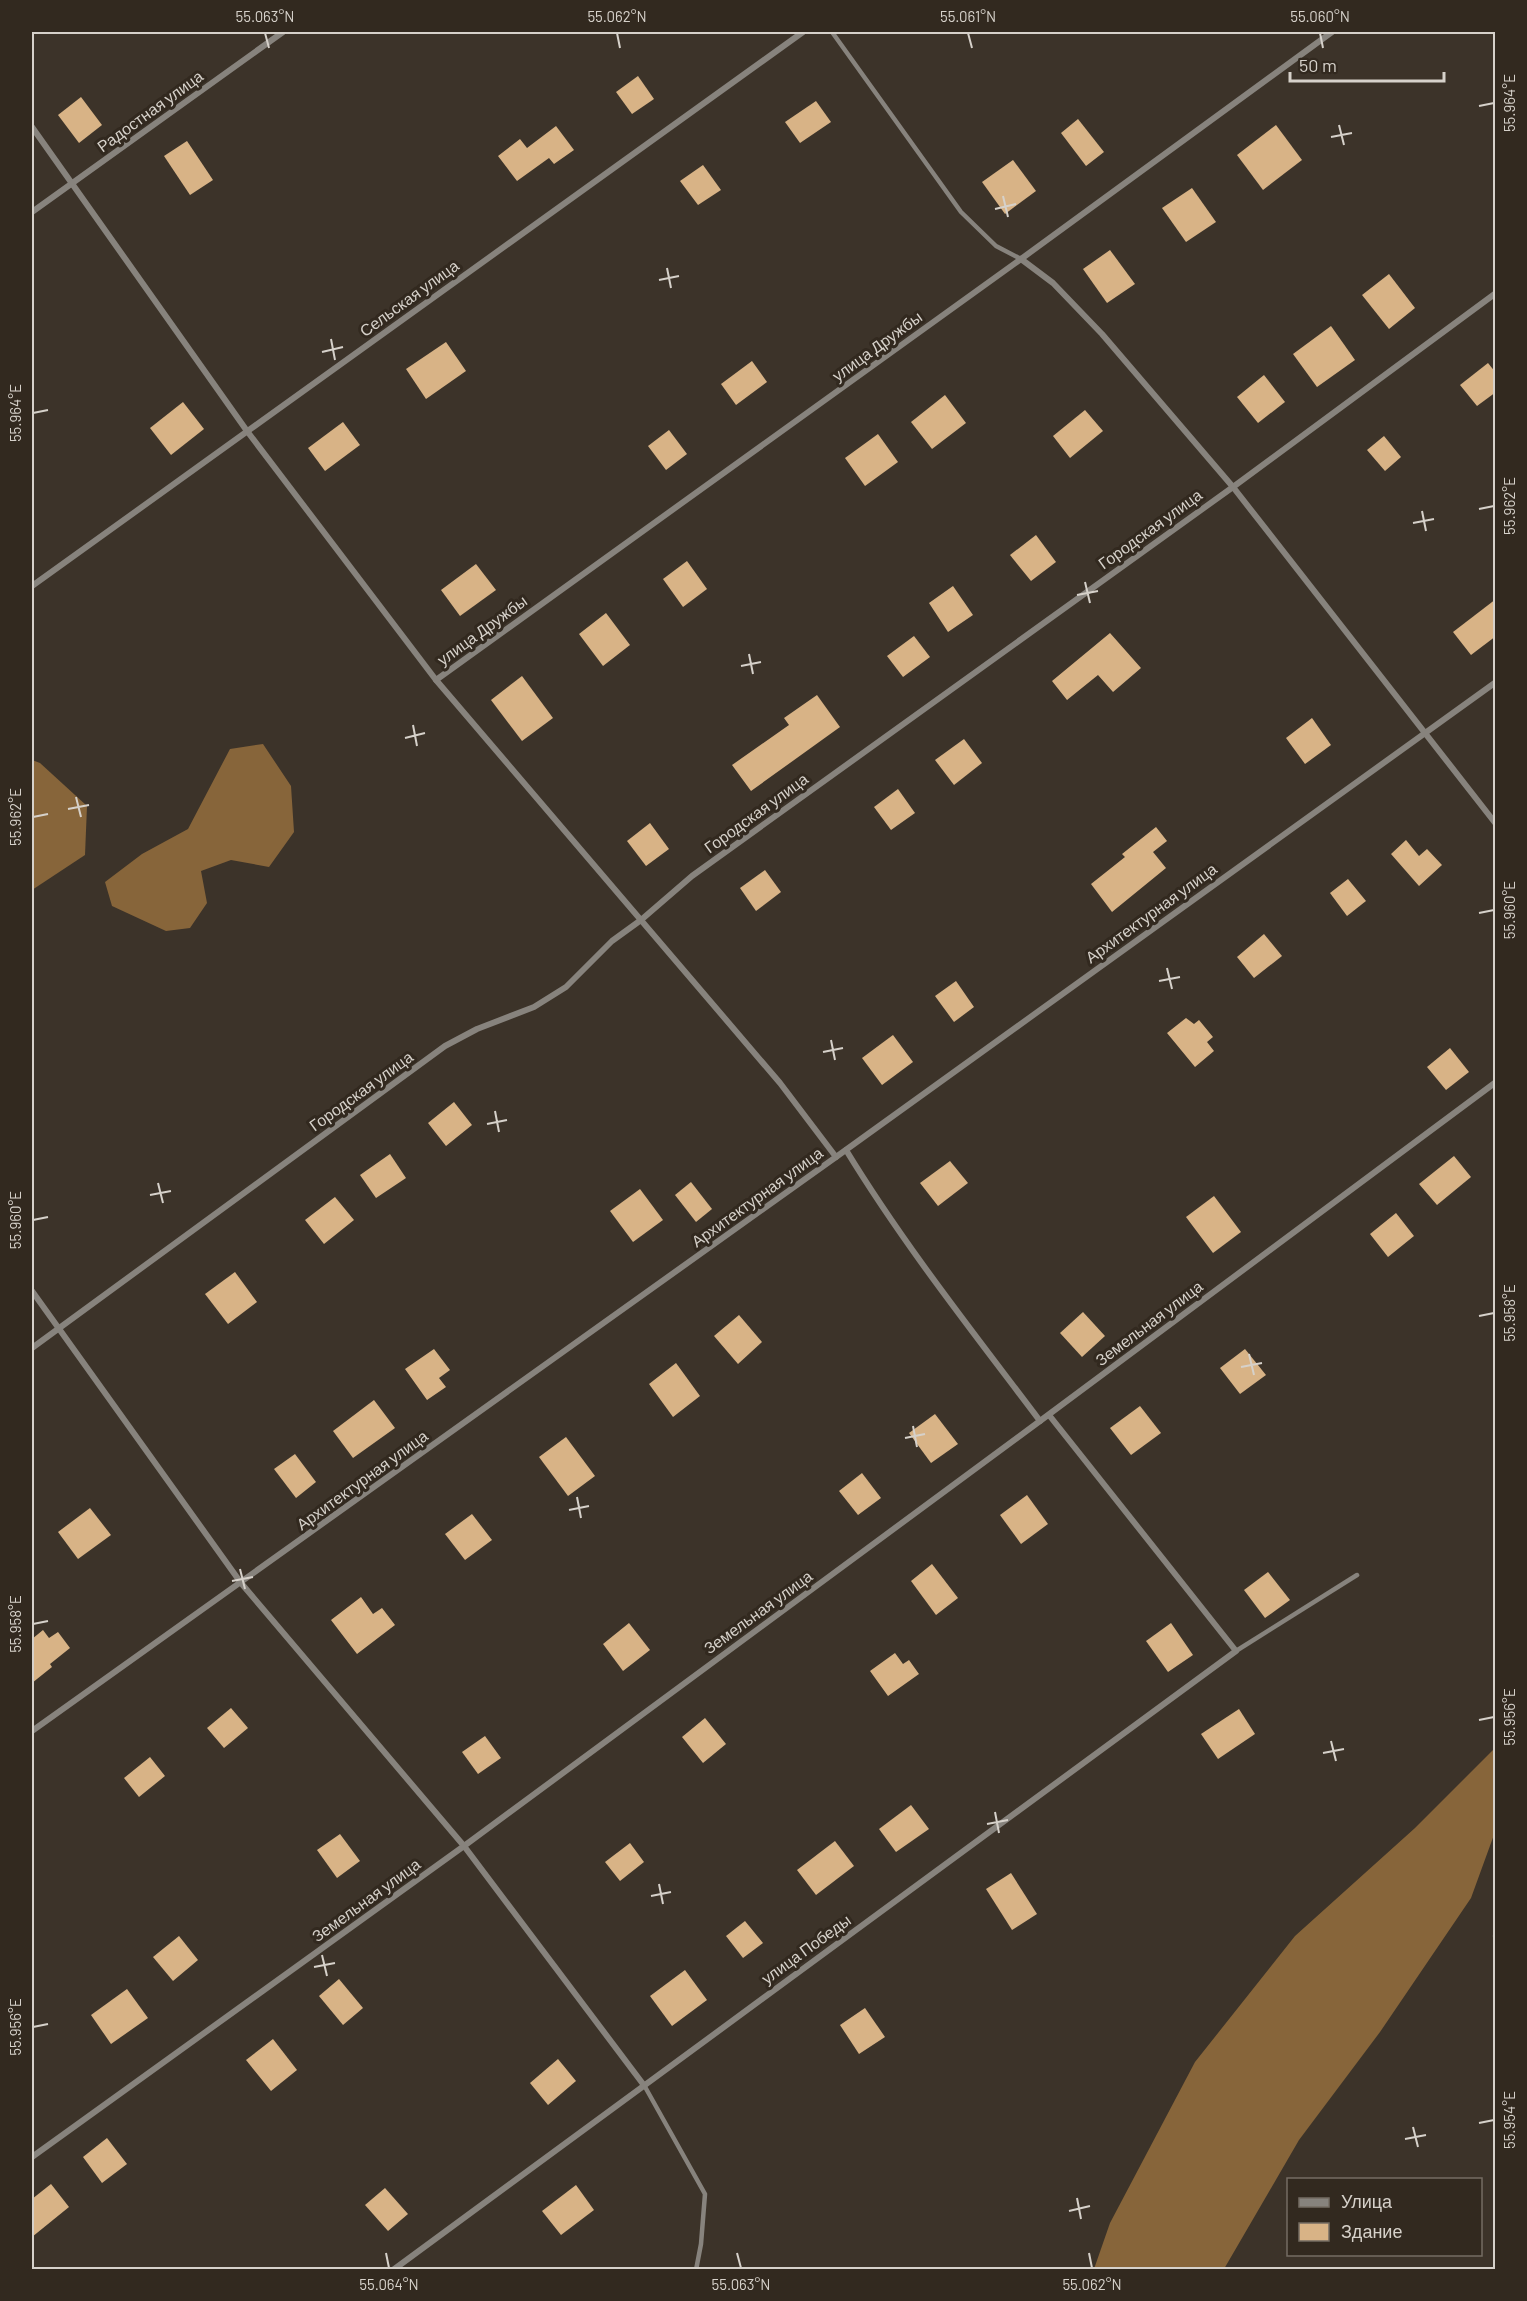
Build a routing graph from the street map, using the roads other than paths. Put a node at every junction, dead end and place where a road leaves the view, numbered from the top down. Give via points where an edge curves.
1 (283, 32) edge
2 (802, 32) edge
3 (832, 32) edge
4 (1332, 32) edge
5 (32, 127) edge
6 (72, 184) junction
7 (32, 212) edge
8 (1021, 260) junction
9 (1496, 293) edge
10 (247, 431) junction
11 (1233, 487) junction
12 (32, 586) edge
13 (436, 680) junction
14 (1496, 682) edge
15 (1425, 732) junction
16 (1496, 824) edge
17 (641, 920) junction
18 (1496, 1082) edge
19 (846, 1149) junction
20 (836, 1157) junction
21 (32, 1291) edge
22 (59, 1329) junction
23 (32, 1348) edge
24 (1049, 1415) junction
25 (1040, 1421) junction
26 (1357, 1575) dead end
27 (241, 1583) junction
28 (1236, 1651) junction
29 (32, 1731) edge
30 (464, 1846) junction
31 (643, 2084) junction
32 (32, 2157) edge
33 (393, 2270) edge
34 (696, 2270) edge

1 - 6 street, Радостная улица
2 - 10 street, Сельская улица
3 - 8 lane via 961,212 996,246
4 - 8 street, улица Дружбы
5 - 6 street
6 - 7 street, Радостная улица
6 - 10 street
8 - 11 street via 1053,283 1102,334
8 - 13 street, улица Дружбы
9 - 11 street, Городская улица
10 - 12 street, Сельская улица
10 - 13 street
11 - 15 street
11 - 17 street, Городская улица via 701,869
13 - 17 street
14 - 15 street, Архитектурная улица
15 - 16 street
15 - 19 street, Архитектурная улица
17 - 20 street via 780,1083
17 - 22 street, Городская улица via 612,940 566,987 534,1007 445,1046
18 - 24 street, Земельная улица
19 - 20 street, Архитектурная улица
19 - 25 street via 918,1259
20 - 27 street, Архитектурная улица
21 - 22 street
22 - 23 street, Городская улица
22 - 27 street
24 - 25 street, Земельная улица
24 - 28 street
25 - 30 street, Земельная улица
26 - 28 lane
27 - 29 street, Архитектурная улица
27 - 30 street
28 - 31 street, улица Победы
30 - 31 street
30 - 32 street, Земельная улица
31 - 33 street, улица Победы
31 - 34 lane via 705,2194

